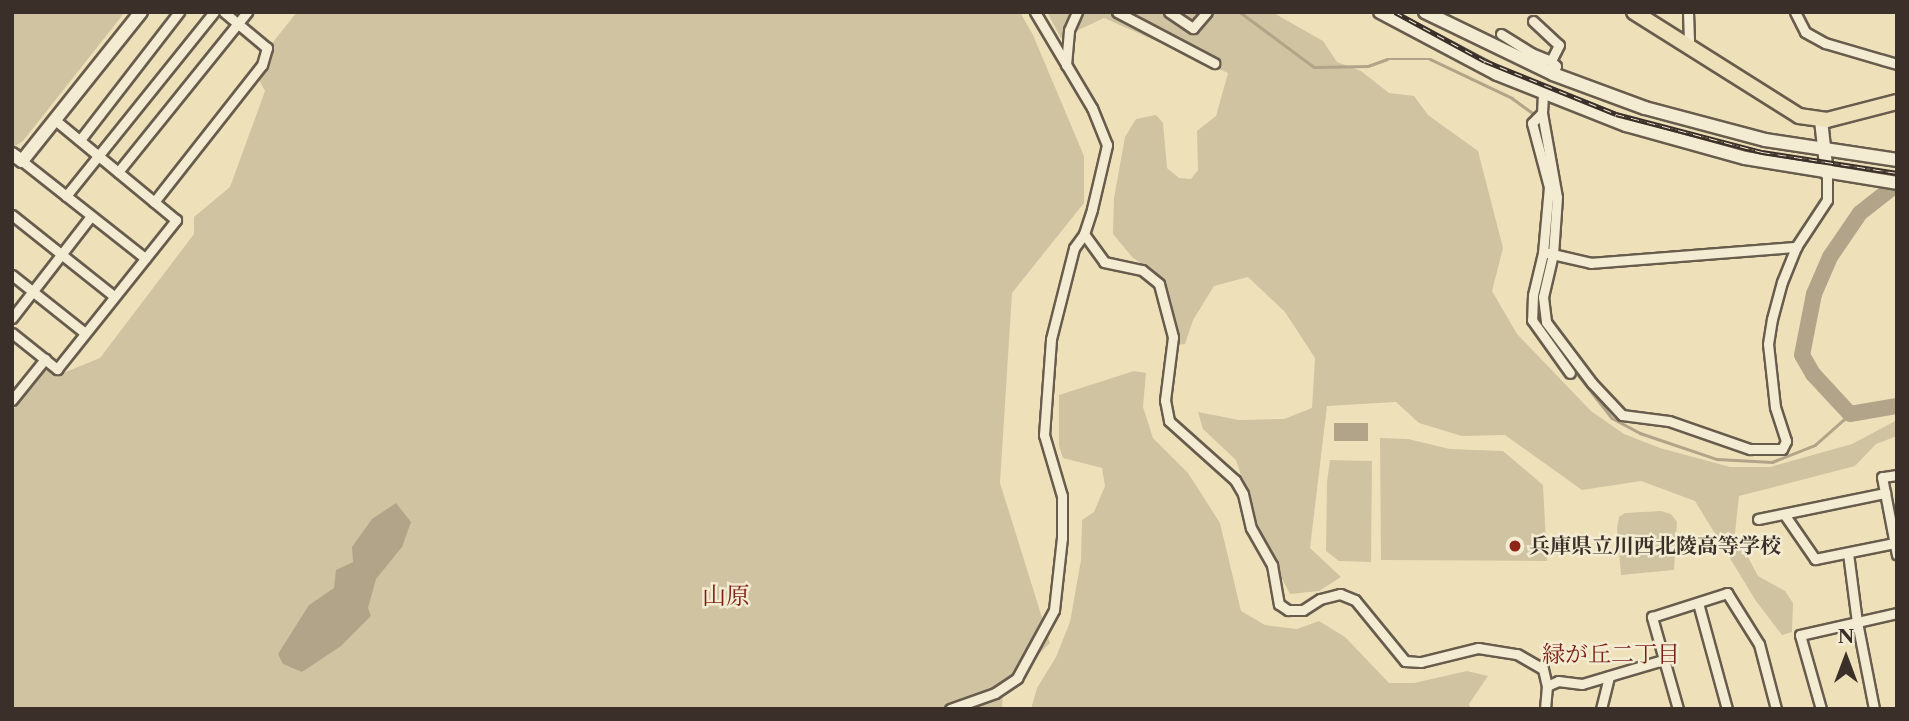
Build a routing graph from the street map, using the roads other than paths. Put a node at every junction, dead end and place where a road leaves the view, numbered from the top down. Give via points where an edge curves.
1 (141, 12) edge
2 (179, 12) edge
3 (214, 12) edge
4 (224, 12) edge
5 (247, 12) edge
6 (1035, 12) edge
7 (1077, 12) edge
8 (1117, 12) edge
9 (1169, 12) edge
10 (1207, 12) edge
11 (1380, 12) edge
12 (1634, 12) edge
13 (1688, 12) edge
14 (1794, 12) edge
15 (1430, 13) edge
16 (1534, 21) dead end
17 (238, 24) junction
18 (1501, 34) dead end
19 (1689, 46) junction
20 (1551, 61) junction
21 (1214, 63) dead end
22 (1897, 64) edge
23 (1065, 66) junction
24 (1553, 74) junction
25 (1543, 94) junction
26 (1897, 102) edge
27 (55, 120) junction
28 (1821, 120) junction
29 (80, 140) junction
30 (1824, 150) junction
31 (99, 156) junction
32 (17, 158) edge
33 (1897, 160) edge
34 (118, 172) junction
35 (1826, 174) junction
36 (1897, 183) edge
37 (66, 196) junction
38 (154, 202) junction
39 (12, 215) edge
40 (91, 216) junction
41 (1084, 234) junction
42 (1796, 247) junction
43 (1548, 253) junction
44 (62, 254) junction
45 (145, 258) junction
46 (12, 275) edge
47 (33, 291) junction
48 (114, 296) junction
49 (12, 318) edge
50 (12, 333) edge
51 (85, 333) junction
52 (45, 359) junction
53 (1570, 373) dead end
54 (12, 400) edge
55 (1897, 475) edge
56 (1885, 493) junction
57 (1784, 514) junction
58 (1758, 519) dead end
59 (1894, 523) edge
60 (1894, 543) junction
61 (1848, 552) junction
62 (1897, 555) edge
63 (1699, 603) junction
64 (1897, 613) edge
65 (1857, 622) junction
66 (1663, 660) junction
67 (1609, 676) junction
68 (1547, 686) junction
69 (950, 709) edge
70 (1545, 709) edge
71 (1601, 709) edge
72 (1678, 709) edge
73 (1727, 709) edge
74 (1776, 709) edge
75 (1821, 709) edge
76 (1874, 709) edge

1 - 27 street
2 - 29 street
3 - 31 street
4 - 17 street
5 - 17 street
6 - 23 street
7 - 23 street via 1069,30
8 - 21 street
9 - 10 street via 1193,28
11 - 25 street via 1461,57
12 - 19 main road
13 - 19 street
14 - 22 street via 1805,32 1825,43
15 - 24 street
16 - 20 street via 1559,45
17 - 34 street
17 - 38 street via 267,48 262,65
18 - 20 street
19 - 28 main road via 1793,113
20 - 24 street via 1556,66
23 - 41 street via 1092,108 1107,145
24 - 25 street
24 - 30 street via 1706,125
25 - 35 street via 1684,143
25 - 43 street via 1542,113 1557,197
26 - 28 main road
27 - 29 street
27 - 32 street
28 - 30 street
29 - 31 street
30 - 33 street
30 - 35 street
31 - 34 street
31 - 37 street
32 - 37 street
34 - 38 street
35 - 36 street
35 - 42 street via 1827,200
37 - 40 street
38 - 45 street via 176,220
39 - 44 street
40 - 44 street
40 - 45 street
41 - 68 street via 1104,262 1142,270 1158,284 1172,337 1166,400 1169,421 1235,480 1251,528 1272,565 1279,604 1288,610 1303,610 1340,594 1354,600 1405,661 1421,662 1478,648 1499,650 1537,662
41 - 69 street via 1074,248 1051,339 1044,411 1044,435 1062,496 1054,610 1017,678 995,693
42 - 43 street via 1591,263
42 - 43 street via 1776,299 1768,344 1775,407 1786,441 1782,449 1750,449 1669,421 1622,415 1546,322 1543,297
43 - 53 street via 1533,295 1532,320
44 - 47 street
44 - 48 street
45 - 48 street
46 - 47 street
47 - 49 street
47 - 51 street
48 - 51 street
50 - 52 street
51 - 52 street via 57,369
52 - 54 street
55 - 56 street via 1882,477
56 - 57 street
56 - 59 street
57 - 58 street
57 - 61 street via 1815,559
59 - 60 street
60 - 61 street
60 - 62 street
61 - 65 street
63 - 66 street via 1652,617
63 - 73 street
63 - 74 street via 1727,593 1759,643
64 - 65 street
65 - 75 street via 1800,635
65 - 76 street
66 - 67 street
66 - 72 street
67 - 68 street via 1582,684 1558,681
67 - 71 street
68 - 70 street

